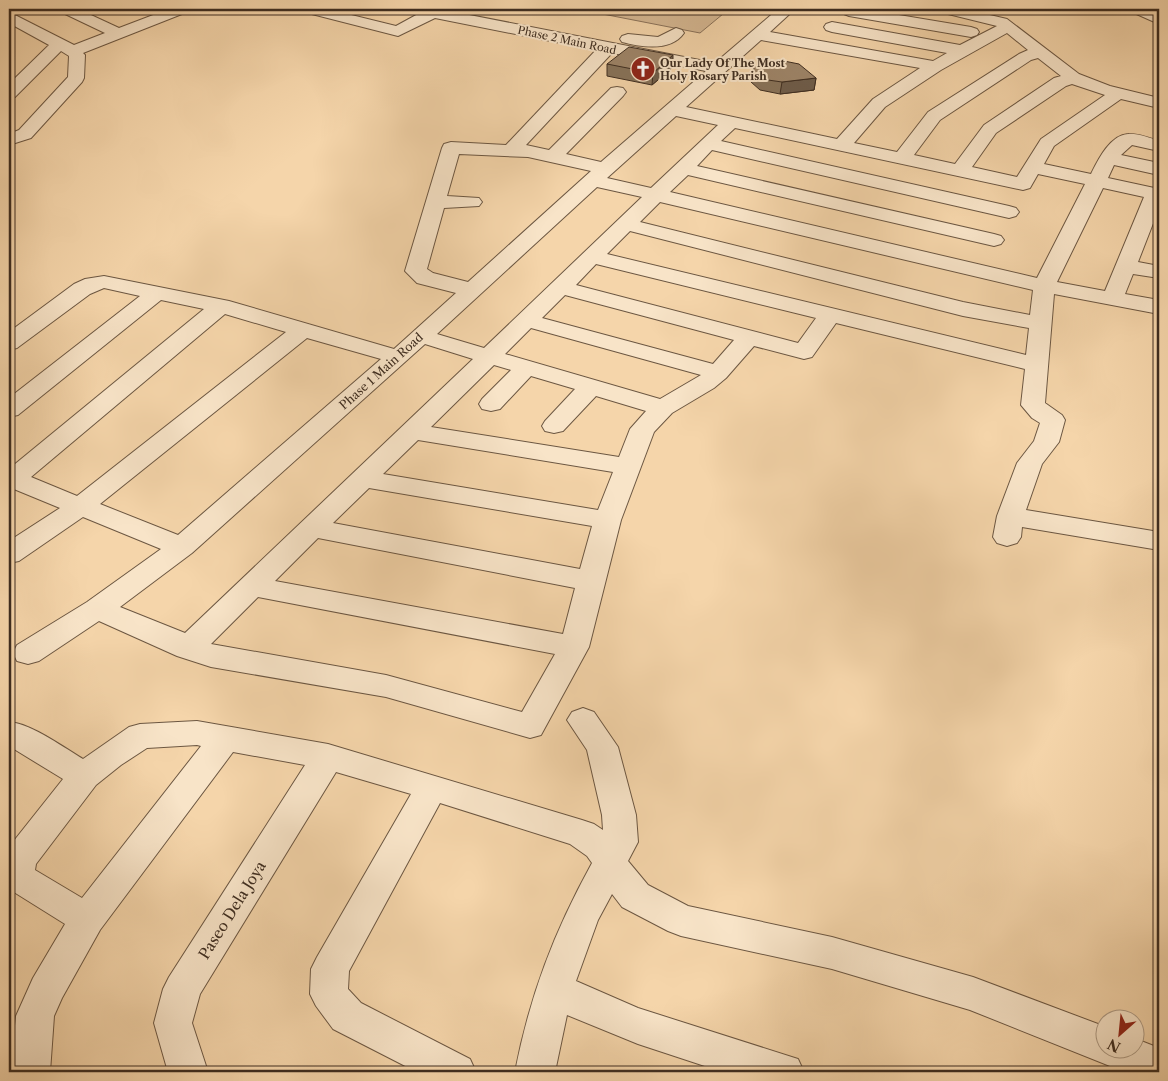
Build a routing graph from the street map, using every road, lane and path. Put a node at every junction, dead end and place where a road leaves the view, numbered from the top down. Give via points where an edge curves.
1 (66, 9) edge
2 (136, 9) edge
3 (182, 9) edge
4 (309, 9) edge
5 (414, 9) edge
6 (787, 9) edge
7 (945, 9) edge
8 (1136, 9) edge
9 (851, 10) edge
10 (434, 12) junction
11 (454, 12) edge
12 (511, 15) dead end
13 (9, 17) edge
14 (157, 18) junction
15 (1159, 19) edge
16 (832, 27) junction
17 (1011, 28) junction
18 (117, 33) junction
19 (676, 33) dead end
20 (758, 35) junction
21 (990, 35) junction
22 (626, 39) junction
23 (813, 45) junction
24 (66, 47) junction
25 (610, 49) junction
26 (964, 51) junction
27 (1039, 52) junction
28 (936, 66) junction
29 (719, 69) junction
30 (1073, 78) junction
31 (617, 92) dead end
32 (9, 93) edge
33 (1118, 94) junction
34 (1159, 103) edge
35 (674, 110) junction
36 (731, 122) junction
37 (9, 140) edge
38 (708, 144) junction
39 (842, 145) junction
40 (1159, 146) edge
41 (512, 149) junction
42 (553, 157) junction
43 (902, 158) junction
44 (1108, 158) junction
45 (683, 168) junction
46 (1159, 169) edge
47 (960, 171) junction
48 (599, 175) junction
49 (1028, 176) junction
50 (1096, 181) junction
51 (655, 195) junction
52 (436, 202) junction
53 (472, 202) dead end
54 (1009, 212) junction
55 (625, 224) junction
56 (994, 240) junction
57 (592, 257) junction
58 (1125, 266) junction
59 (978, 272) junction
60 (1159, 272) edge
61 (1044, 286) junction
62 (560, 287) junction
63 (472, 290) junction
64 (157, 293) junction
65 (1113, 298) junction
66 (221, 306) junction
67 (1159, 307) edge
68 (830, 316) junction
69 (526, 320) junction
70 (1040, 324) junction
71 (304, 329) junction
72 (421, 336) junction
73 (749, 338) junction
74 (9, 343) edge
75 (398, 357) junction
76 (488, 357) junction
77 (1037, 365) junction
78 (526, 368) junction
79 (718, 373) junction
80 (591, 387) junction
81 (491, 404) dead end
82 (663, 408) junction
83 (9, 410) edge
84 (554, 426) dead end
85 (411, 431) junction
86 (627, 466) junction
87 (10, 479) edge
88 (361, 479) junction
89 (80, 507) junction
90 (607, 520) junction
91 (311, 528) junction
92 (1159, 541) edge
93 (182, 547) junction
94 (9, 554) edge
95 (591, 581) junction
96 (250, 586) junction
97 (97, 609) junction
98 (574, 647) junction
99 (188, 648) junction
100 (28, 653) dead end
101 (583, 720) dead end
102 (14, 734) dead end
103 (226, 737) junction
104 (328, 757) junction
105 (84, 776) junction
106 (432, 787) junction
107 (611, 864) junction
108 (87, 919) junction
109 (554, 989) junction
110 (1096, 1042) edge
111 (1137, 1058) edge
112 (1159, 1067) edge
113 (30, 1072) edge
114 (188, 1072) edge
115 (456, 1072) edge
116 (535, 1072) edge
117 (784, 1072) edge

1 - 18 street
2 - 14 street
3 - 14 street
4 - 10 street via 398,31
5 - 10 street, Phase 2 Main Road
6 - 20 street, Phase 1 Main Road
7 - 17 street via 996,19
8 - 15 street
9 - 16 street
9 - 21 street
10 - 11 street, Phase 2 Main Road
11 - 25 street, Phase 2 Main Road
12 - 22 street
13 - 24 street via 20,31
14 - 18 street
16 - 23 street
16 - 26 street
17 - 21 street
17 - 27 street
18 - 24 street
19 - 22 street via 651,44
20 - 23 street
20 - 29 street, Phase 1 Main Road
21 - 26 street
22 - 25 street
23 - 28 street
24 - 32 street
24 - 37 street via 77,55 76,78 25,134
25 - 29 street, Phase 2 Main Road
25 - 41 street
26 - 28 street
27 - 30 street
27 - 43 street via 934,116
28 - 39 street via 879,103
29 - 35 street, Phase 1 Main Road
30 - 33 street
30 - 47 street via 1060,82 990,129
31 - 42 street
33 - 34 street
33 - 49 street via 1047,143
35 - 36 street
35 - 48 street, Phase 1 Main Road
36 - 38 street
36 - 39 street
38 - 45 street
38 - 54 street
39 - 43 street
40 - 44 street via 1129,139
41 - 42 street
41 - 52 street via 451,148
42 - 48 street
43 - 47 street
44 - 46 street
44 - 50 street
45 - 51 street
45 - 56 street
47 - 49 street
48 - 51 street
48 - 63 street, Phase 1 Main Road
49 - 50 street
49 - 54 street
50 - 58 street via 1155,194
50 - 61 street
51 - 55 street
51 - 59 street
52 - 53 street
52 - 63 street via 416,271 424,278
54 - 56 street
55 - 57 street
55 - 70 street via 963,309
56 - 59 street
57 - 62 street
57 - 68 street
58 - 60 street
58 - 65 street
59 - 61 street
61 - 65 street
61 - 70 street
62 - 69 street
62 - 73 street
63 - 72 street, Phase 1 Main Road
64 - 66 street
64 - 74 street via 104,282 93,284
64 - 83 street
65 - 67 street
66 - 71 street
66 - 87 street
68 - 73 street via 804,352
68 - 77 street
69 - 76 street
69 - 79 street
70 - 77 street
71 - 75 street
71 - 89 street
72 - 75 street, Phase 1 Main Road
72 - 76 street
73 - 79 street
75 - 93 street, Phase 1 Main Road
76 - 78 street
76 - 85 street
77 - 92 street via 1033,405 1052,420 1046,442 1030,463 1009,527
78 - 80 street
78 - 81 street
79 - 82 street
80 - 82 street
80 - 84 street
82 - 86 street via 642,429
85 - 86 street
85 - 88 street
86 - 90 street
87 - 89 street
88 - 90 street
88 - 91 street
89 - 93 street
89 - 94 street
90 - 95 street
91 - 95 street
91 - 96 street
93 - 97 street, Phase 1 Main Road
95 - 98 street
96 - 98 street
96 - 99 street
97 - 99 street
97 - 100 street, Phase 1 Main Road
98 - 99 street via 530,726 386,686 211,656
101 - 107 street via 602,747 619,815 621,842
102 - 105 street
103 - 104 street
103 - 105 street via 197,733 140,736
103 - 108 street
104 - 106 street
104 - 114 street, Paseo Dela Joya via 182,989 173,1023
105 - 108 street via 19,860 16,872 22,880
106 - 107 street via 582,834 599,846
106 - 115 street via 330,969 330,994 347,1016
107 - 109 street via 580,917
107 - 110 street via 635,896 681,920 832,953 972,994
108 - 113 street via 46,990 35,1016
109 - 116 street
109 - 117 street via 592,1009 648,1031
111 - 112 street

